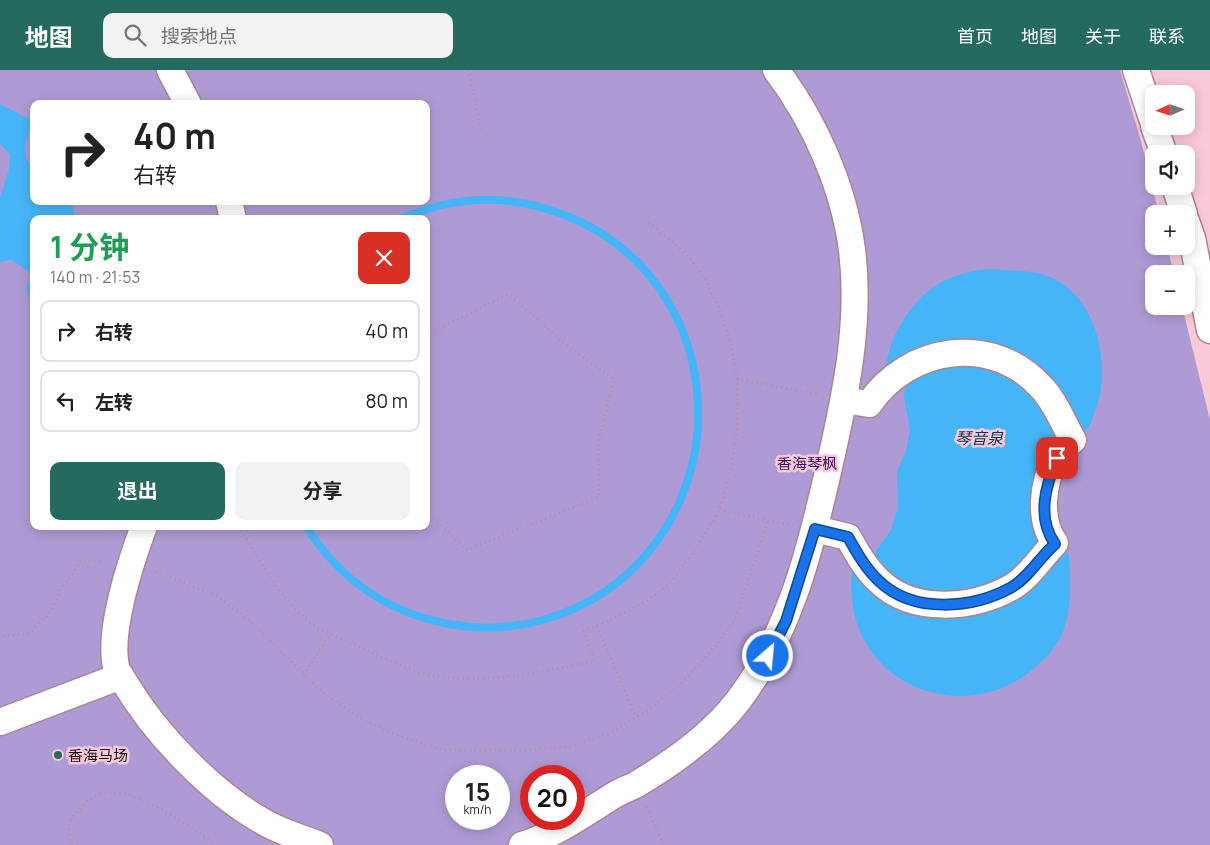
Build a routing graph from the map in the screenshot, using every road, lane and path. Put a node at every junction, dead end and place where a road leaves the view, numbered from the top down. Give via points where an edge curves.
1 (170, 70) edge
2 (468, 70) edge
3 (776, 70) edge
4 (1136, 70) edge
5 (1145, 98) edge
6 (186, 100) edge
7 (481, 134) dead end
8 (647, 222) dead end
9 (1195, 253) edge
10 (1210, 330) edge
11 (430, 333) edge
12 (737, 379) junction
13 (844, 400) junction
14 (719, 510) junction
15 (430, 515) edge
16 (768, 521) junction
17 (815, 529) junction
18 (142, 530) edge
19 (241, 530) edge
20 (130, 562) junction
21 (597, 626) junction
22 (331, 633) junction
23 (3, 636) dead end
24 (303, 675) junction
25 (121, 676) junction
26 (636, 718) junction
27 (0, 722) edge
28 (636, 784) junction
29 (72, 845) edge
30 (213, 845) edge
31 (320, 845) edge
32 (522, 845) edge
33 (664, 845) edge

1 - 6 street
2 - 7 path
3 - 13 street via 798,99 820,142 841,203 852,249 855,305
4 - 5 street
8 - 12 path via 692,261 714,296 730,339
9 - 10 street
11 - 15 path via 509,294 565,344 614,379 598,444 599,496 467,550
12 - 13 path
12 - 14 path via 738,421 732,465
13 - 17 street
13 - 17 street via 869,404 888,381 908,367 923,359 949,354 971,352 1002,359 1022,371 1042,387 1073,440 1057,458 1046,489 1045,519 1055,544 1013,586 977,600 938,606 897,595 874,575 848,537
14 - 16 path
14 - 21 path via 669,584
16 - 17 path
16 - 26 path via 735,619 681,684
17 - 28 street via 786,621 756,676 714,728
18 - 20 street
19 - 22 path via 259,561 286,596 309,621
20 - 23 path via 82,560 63,586 51,612 30,633
20 - 24 path via 216,595 248,619
20 - 25 street via 116,640 116,668
21 - 22 path via 584,631 595,661 500,677 429,675 389,661
21 - 26 path
22 - 24 path
24 - 26 path via 359,717 396,735 444,750 572,746 608,734
25 - 27 street
25 - 31 street via 161,732 201,775 264,822
28 - 32 street via 560,829
28 - 33 path
29 - 30 path via 68,837 70,819 93,797 112,793 139,797 174,816

